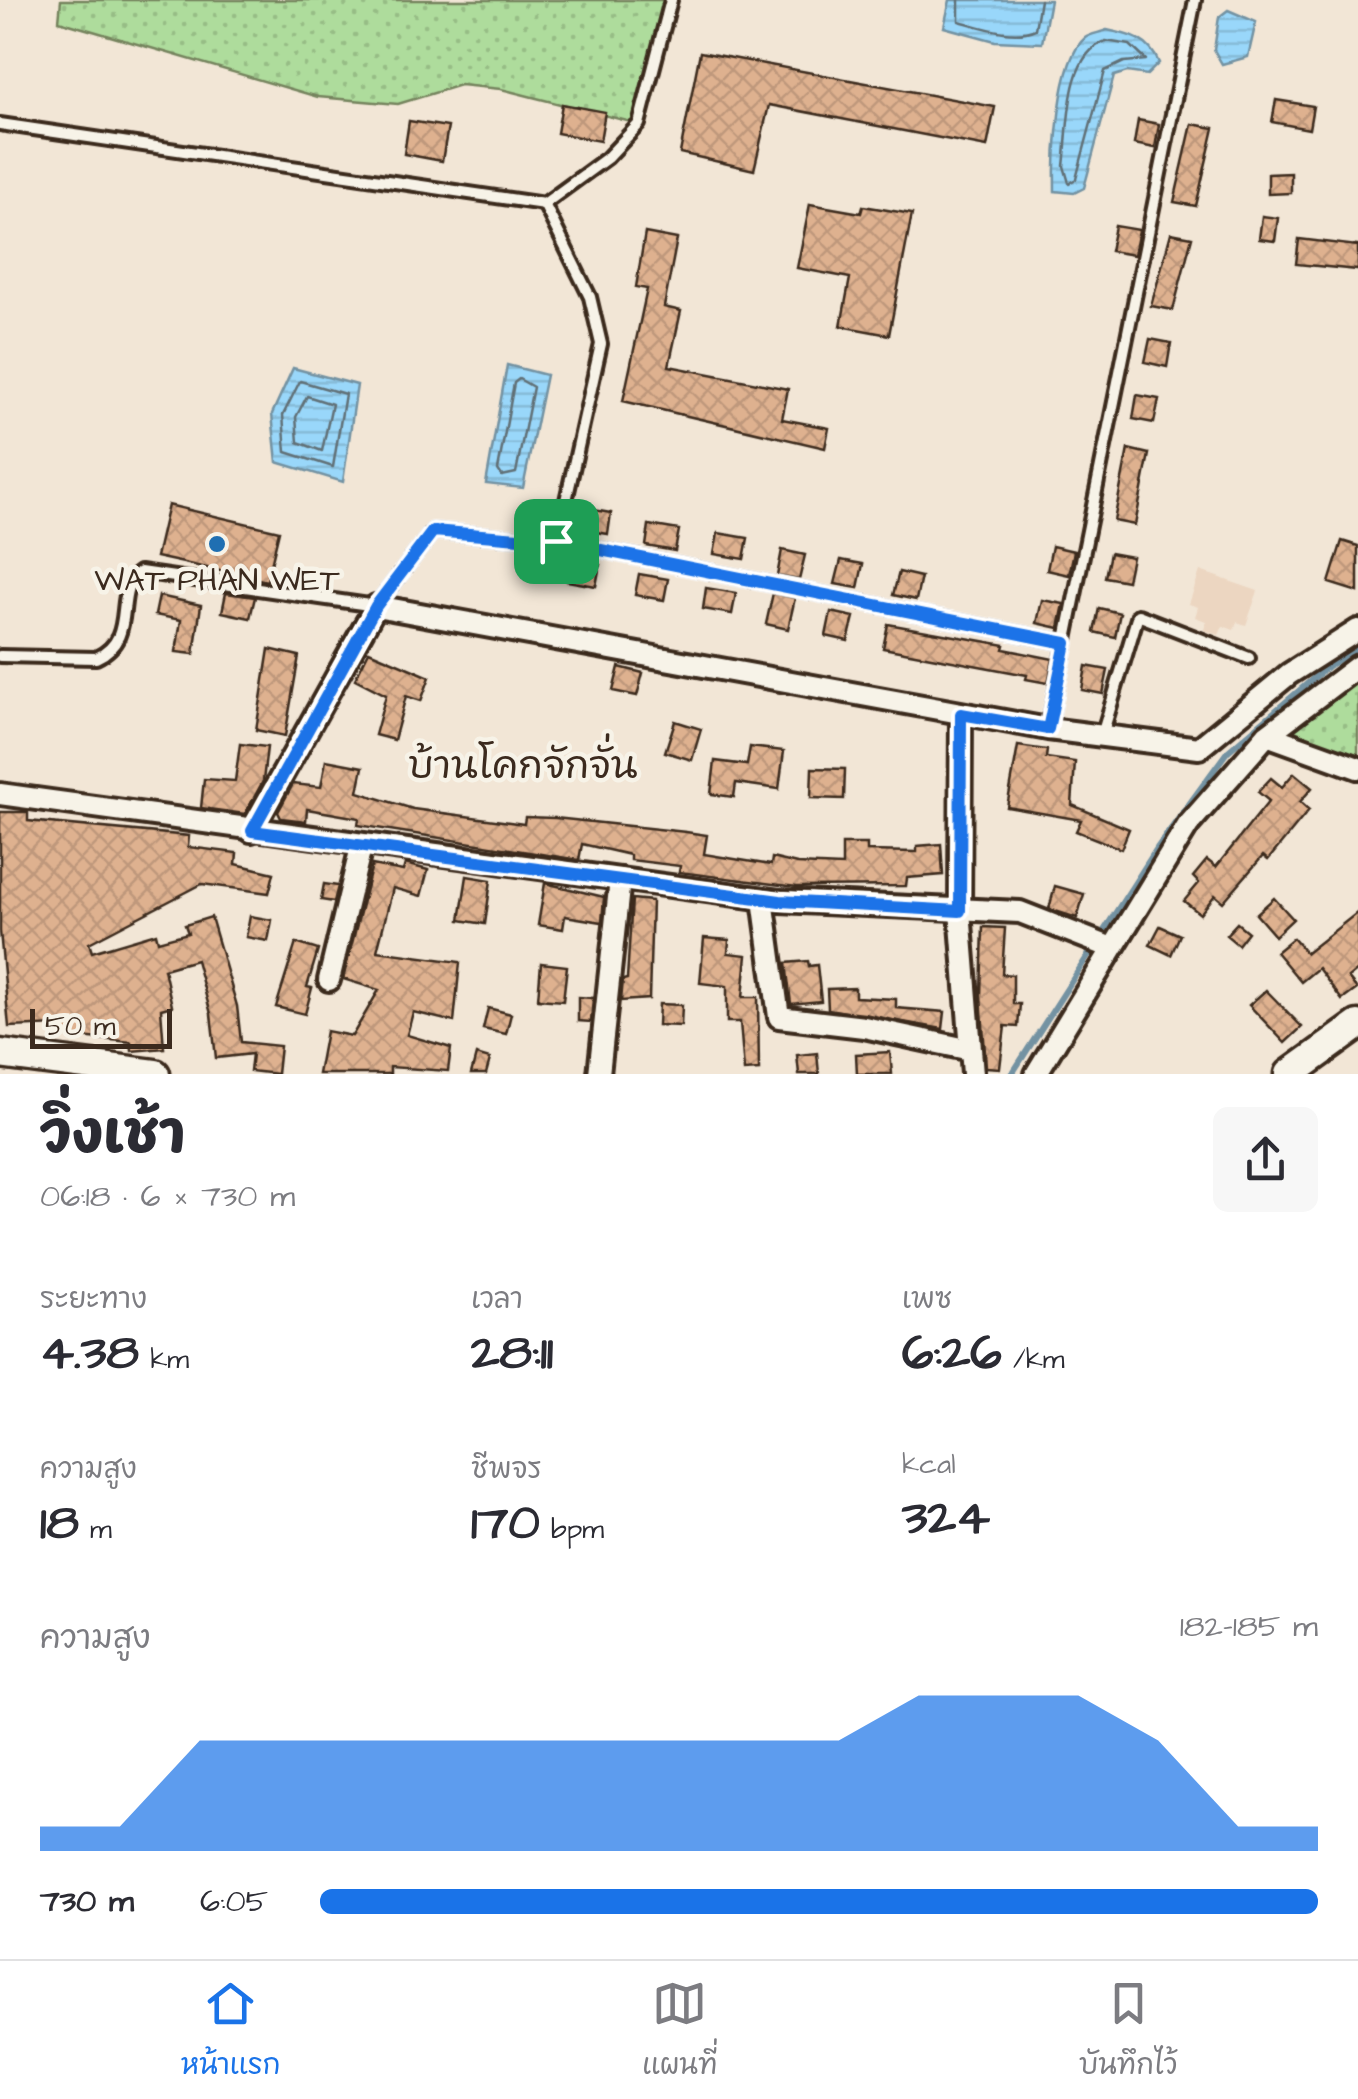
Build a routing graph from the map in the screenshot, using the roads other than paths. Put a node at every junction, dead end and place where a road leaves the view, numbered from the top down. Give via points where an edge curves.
1 (671, 0) edge
2 (1195, 0) edge
3 (0, 124) edge
4 (544, 204) junction
5 (556, 541) junction
6 (376, 606) junction
7 (1358, 630) edge
8 (1066, 643) junction
9 (0, 656) edge
10 (1249, 658) dead end
11 (1358, 666) edge
12 (961, 714) junction
13 (1048, 729) junction
14 (1267, 735) junction
15 (1102, 736) junction
16 (1358, 768) edge
17 (0, 794) edge
18 (252, 831) junction
19 (361, 847) junction
20 (620, 879) junction
21 (763, 899) junction
22 (960, 911) junction
23 (1109, 946) junction
24 (329, 980) dead end
25 (1358, 1025) edge
26 (971, 1050) junction
27 (0, 1054) edge
28 (155, 1074) edge
29 (599, 1074) edge
30 (973, 1074) edge
31 (1036, 1074) edge
32 (1290, 1074) edge

1 - 4 lane via 638,124 608,158
2 - 8 lane
3 - 4 lane
4 - 5 lane via 590,297 602,344
5 - 6 lane via 433,531
5 - 8 lane
6 - 9 lane via 140,572 130,583 120,636 110,651 96,658
6 - 12 street
6 - 18 street
7 - 15 street via 1289,674 1199,748
8 - 13 lane
10 - 15 lane via 1138,616
11 - 14 street
12 - 13 street
12 - 22 street
13 - 15 street
14 - 16 street
14 - 23 street via 1188,825
17 - 18 street
18 - 19 street
19 - 20 street
19 - 24 street
20 - 21 street
20 - 29 street
21 - 22 street
21 - 26 street via 779,1017
22 - 23 street via 1020,912
22 - 26 street
23 - 31 street
25 - 32 street
26 - 30 street
27 - 28 street

